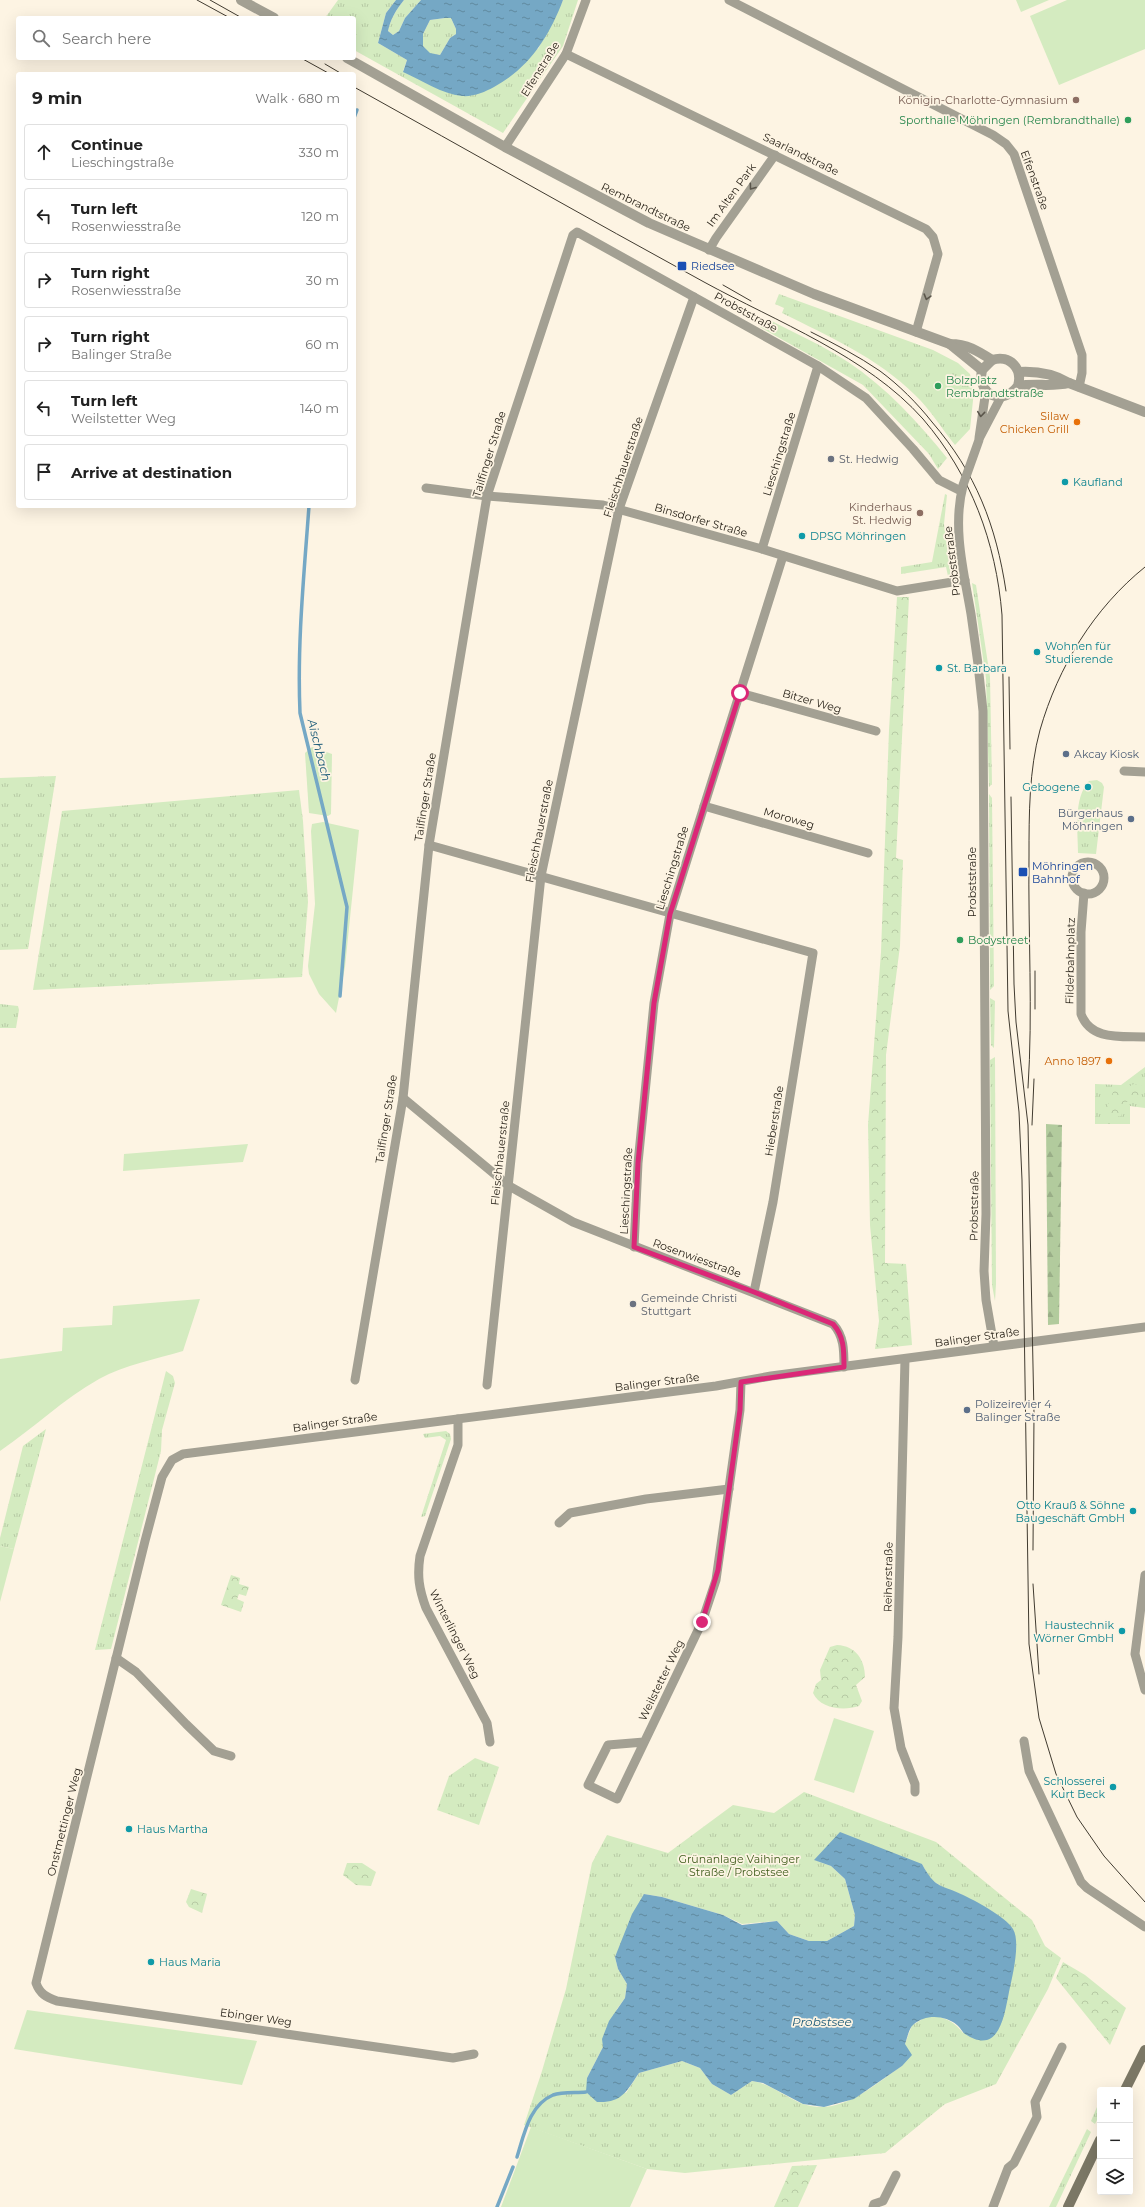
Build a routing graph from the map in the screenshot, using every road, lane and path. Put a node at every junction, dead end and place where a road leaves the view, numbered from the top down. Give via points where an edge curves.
1 (241, 0) edge
2 (586, 0) edge
3 (730, 0) edge
4 (270, 16) edge
5 (566, 54) junction
6 (351, 60) edge
7 (505, 147) junction
8 (775, 155) junction
9 (577, 232) joint
10 (709, 250) junction
11 (694, 297) junction
12 (916, 332) junction
13 (950, 344) junction
14 (992, 360) junction
15 (818, 366) junction
16 (982, 370) junction
17 (1019, 372) junction
18 (1074, 385) junction
19 (1018, 386) junction
20 (986, 390) junction
21 (1001, 397) junction
22 (1145, 412) edge
23 (979, 439) junction
24 (426, 488) dead end
25 (962, 488) junction
26 (487, 496) junction
27 (619, 509) junction
28 (762, 549) junction
29 (783, 556) junction
30 (965, 580) junction
31 (740, 693) junction
32 (876, 731) dead end
33 (1124, 771) dead end
34 (1145, 772) edge
35 (704, 806) junction
36 (429, 845) junction
37 (868, 853) dead end
38 (541, 876) junction
39 (1084, 893) dead end
40 (670, 914) junction
41 (1145, 1037) edge
42 (403, 1098) junction
43 (509, 1186) junction
44 (634, 1247) junction
45 (754, 1292) junction
46 (1145, 1327) edge
47 (994, 1346) junction
48 (905, 1359) junction
49 (844, 1367) junction
50 (355, 1380) dead end
51 (741, 1382) junction
52 (487, 1385) dead end
53 (458, 1419) junction
54 (172, 1460) joint
55 (729, 1489) junction
56 (559, 1523) dead end
57 (1145, 1575) edge
58 (1135, 1654) junction
59 (1145, 1657) edge
60 (116, 1658) junction
61 (1145, 1690) edge
62 (1024, 1741) dead end
63 (490, 1742) dead end
64 (644, 1742) junction
65 (231, 1756) dead end
66 (915, 1792) dead end
67 (1145, 1927) edge
68 (39, 1990) joint
69 (1062, 2047) dead end
70 (1145, 2050) edge
71 (474, 2054) dead end
72 (1126, 2087) edge
73 (1097, 2146) edge
74 (896, 2175) dead end
75 (873, 2207) edge
76 (993, 2207) edge
77 (1068, 2207) edge

1 - 4 street
2 - 5 street, Elfenstraße
3 - 18 street, Elfenstraße via 1006,144 1014,154 1082,355 1082,373
5 - 7 street, Elfenstraße
5 - 8 street, Saarlandstraße
6 - 7 street, Rembrandtstraße
7 - 10 street, Rembrandtstraße via 635,217
8 -> 10 street, Im Alten Park
8 -> 12 street, Saarlandstraße via 926,229 933,237 937,247 937,262
9 - 11 street, Probststraße
9 - 26 street, Tailfinger Straße via 570,240
10 - 12 street, Rembrandtstraße via 807,291
11 - 15 street, Probststraße
11 - 27 street, Fleischhauerstraße
12 - 13 street, Rembrandtstraße
13 - 14 street, Rembrandtstraße via 961,344
13 - 16 street, Rembrandtstraße
14 - 16 street
14 - 17 street, Rembrandtstraße via 1006,359 1014,363
15 - 25 street, Probststraße via 866,398 939,480
15 - 28 street, Lieschingstraße
16 - 20 street via 982,384
17 - 18 street via 1039,372 1058,376
17 - 19 street
18 - 19 street
18 - 22 street
19 - 21 street via 1014,392
20 - 21 street
20 -> 23 street, Probststraße
21 - 23 street, Probststraße
23 - 25 street, Probststraße, bridge
24 - 26 street, Binsdorfer Straße
25 - 30 street, Probststraße via 959,538
26 - 27 street, Binsdorfer Straße via 604,505
26 - 36 street, Tailfinger Straße
27 - 28 street, Binsdorfer Straße
27 - 38 street, Fleischhauerstraße
28 - 29 street, Binsdorfer Straße
29 - 30 street, Binsdorfer Straße via 897,591
29 - 31 street, Lieschingstraße
30 - 47 street, Probststraße via 979,664 983,711 986,1214 984,1271
31 - 32 street, Bitzer Weg
31 - 35 street, Lieschingstraße
33 - 34 street
35 - 37 street, Moroweg
35 - 40 street, Lieschingstraße
36 - 38 street
36 - 42 street, Tailfinger Straße
38 - 40 street
38 - 43 street, Fleischhauerstraße
39 - 41 street, Filderbahnplatz via 1080,939 1081,1014 1089,1028 1103,1036
40 - 44 street, Lieschingstraße via 653,1010 638,1163
40 - 45 street, Hieberstraße via 813,953 773,1202
42 - 43 street, Rosenwiesstraße
42 - 50 street, Tailfinger Straße
43 - 44 street, Rosenwiesstraße via 573,1222
43 - 52 street, Fleischhauerstraße
44 - 45 street, Rosenwiesstraße
45 - 49 street, Rosenwiesstraße via 833,1324 840,1332
46 - 47 street, Balinger Straße
47 - 48 street, Balinger Straße
48 - 49 street, Balinger Straße
48 - 66 street, Reiherstraße via 899,1618 894,1708 901,1748 915,1784
49 - 51 street, Balinger Straße
51 - 53 street, Balinger Straße
51 - 55 street, Weilstetter Weg via 740,1410
53 - 54 street, Balinger Straße via 183,1454
53 - 63 street, Winterlinger Weg via 458,1445 420,1556 417,1575 419,1590 426,1608 487,1723
54 - 60 street, Onstmettinger Weg via 162,1477
55 - 56 street via 646,1499 570,1513
55 - 64 street, Weilstetter Weg via 716,1580 702,1622
57 - 58 street
58 - 59 street
58 - 61 street
60 - 65 street via 136,1672 214,1751
60 - 68 street, Onstmettinger Weg via 36,1982
62 - 67 street via 1029,1771 1081,1882
64 - 64 street, Weilstetter Weg via 617,1800 588,1785 608,1745
68 - 71 street, Ebinger Weg via 57,2002 453,2058
69 - 76 street via 1035,2102 1036,2117 1014,2163 1008,2168
70 - 72 main road
73 - 77 main road
74 - 75 street via 883,2201 874,2204

